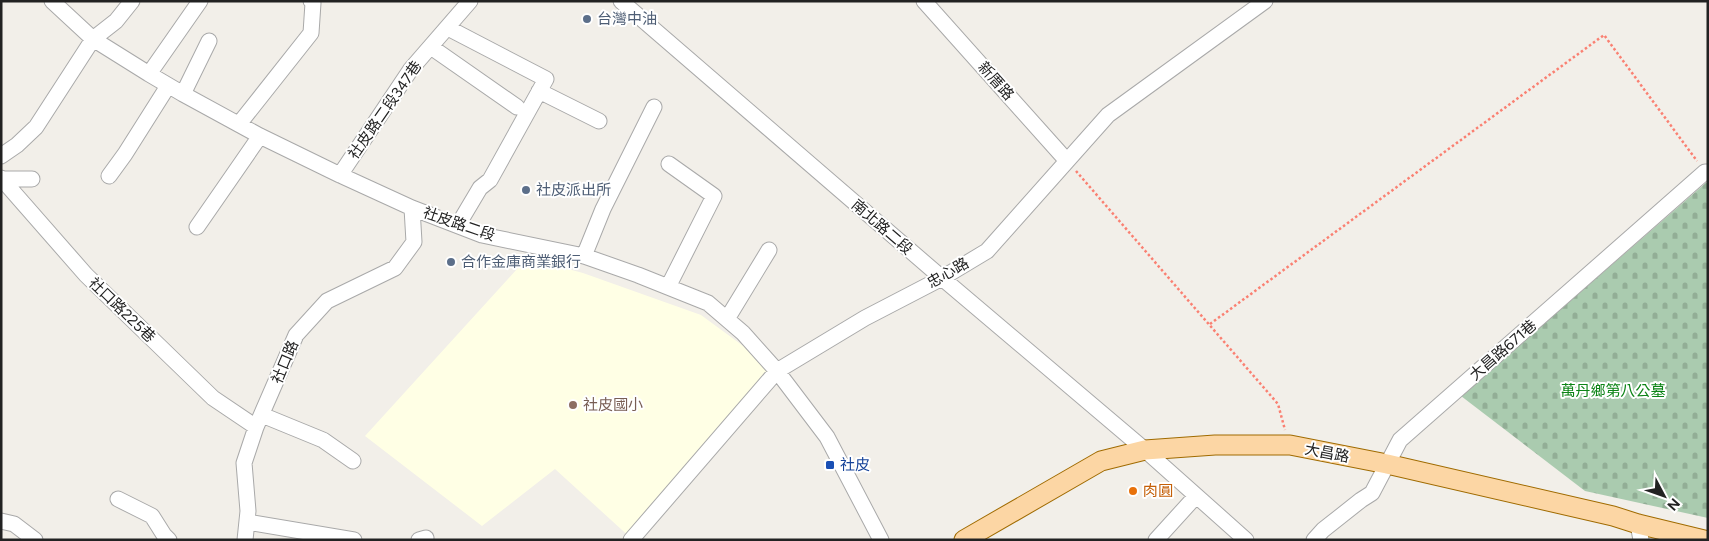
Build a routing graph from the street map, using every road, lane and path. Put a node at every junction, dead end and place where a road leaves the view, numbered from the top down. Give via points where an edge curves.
1 (52, 1) edge
2 (132, 1) edge
3 (200, 1) edge
4 (311, 1) edge
5 (470, 1) edge
6 (621, 1) edge
7 (924, 1) edge
8 (1266, 1) edge
9 (448, 28) junction
10 (93, 39) junction
11 (209, 41) dead end
12 (432, 47) junction
13 (149, 74) junction
14 (168, 86) junction
15 (539, 92) junction
16 (183, 94) junction
17 (517, 107) dead end
18 (654, 107) dead end
19 (599, 121) dead end
20 (239, 124) junction
21 (260, 136) junction
22 (1, 156) edge
23 (1067, 161) junction
24 (669, 164) dead end
25 (1707, 172) edge
26 (340, 175) junction
27 (109, 176) dead end
28 (1, 178) edge
29 (32, 179) dead end
30 (412, 208) junction
31 (458, 225) junction
32 (197, 227) dead end
33 (769, 250) dead end
34 (584, 256) junction
35 (942, 278) junction
36 (668, 287) junction
37 (727, 319) junction
38 (1210, 324) junction
39 (777, 371) junction
40 (259, 421) junction
41 (1290, 446) junction
42 (1146, 450) junction
43 (353, 461) dead end
44 (1387, 464) junction
45 (1196, 496) junction
46 (118, 499) dead end
47 (1, 521) edge
48 (247, 522) junction
49 (1640, 532) edge
50 (1241, 538) edge
51 (35, 540) edge
52 (169, 540) edge
53 (245, 540) edge
54 (354, 540) edge
55 (631, 540) edge
56 (880, 540) edge
57 (964, 540) edge
58 (1156, 540) edge
59 (1314, 540) edge
60 (1704, 540) edge

1 - 10 street, 社皮路二段
2 - 10 street via 116,21
3 - 13 street
4 - 20 street via 311,33
5 - 9 street, 社皮路二段347巷
6 - 35 street, 南北路二段
7 - 23 street, 新厝路
8 - 23 street, 忠心路 via 1108,116
9 - 12 street, 社皮路二段347巷
9 - 15 street via 546,80
10 - 13 street, 社皮路二段
10 - 22 street via 36,127 17,146
11 - 16 street
12 - 17 street
12 - 26 street, 社皮路二段347巷 via 411,69
13 - 14 street, 社皮路二段
14 - 16 street, 社皮路二段
14 - 27 street
15 - 19 street
15 - 31 street via 490,180 480,188
16 - 20 street, 社皮路二段
18 - 34 street via 603,209
20 - 21 street, 社皮路二段
21 - 26 street, 社皮路二段
21 - 32 street
23 - 35 street, 忠心路 via 987,250
23 - 38 path
24 - 36 street via 714,196
25 - 38 path via 1604,35
25 - 44 street, 大昌路671巷 via 1400,440
26 - 30 street, 社皮路二段
28 - 29 street
28 - 40 street, 社口路225巷 via 86,276 213,398
30 - 31 street, 社皮路二段
30 - 40 street, 社口路 via 414,242 395,268 327,302 296,335
31 - 34 street, 社皮路二段 via 482,235
33 - 37 street
34 - 36 street, 社皮路二段
35 - 39 street, 忠心路 via 865,318
35 - 42 street, 南北路二段
36 - 37 street, 社皮路二段 via 708,303
37 - 39 street, 社皮路二段
38 - 41 path via 1278,404
39 - 55 street, 忠心路
39 - 56 street, 社皮路二段 via 827,438
40 - 43 street, 社口路225巷 via 323,440
40 - 48 street, 社口路 via 244,463
41 - 42 main road, 大昌路 via 1215,445
41 - 44 main road, 大昌路
42 - 45 street, 南北路二段
42 - 57 main road, 大昌路 via 1101,461
44 - 49 main road, 大昌路 via 1613,516
44 - 59 street, 大昌路671巷 via 1372,493 1322,530
45 - 50 street, 南北路二段
45 - 58 street
46 - 52 street via 152,516
47 - 51 street via 14,524
48 - 53 street, 社口路
48 - 54 street
49 - 60 main road, 大昌路

